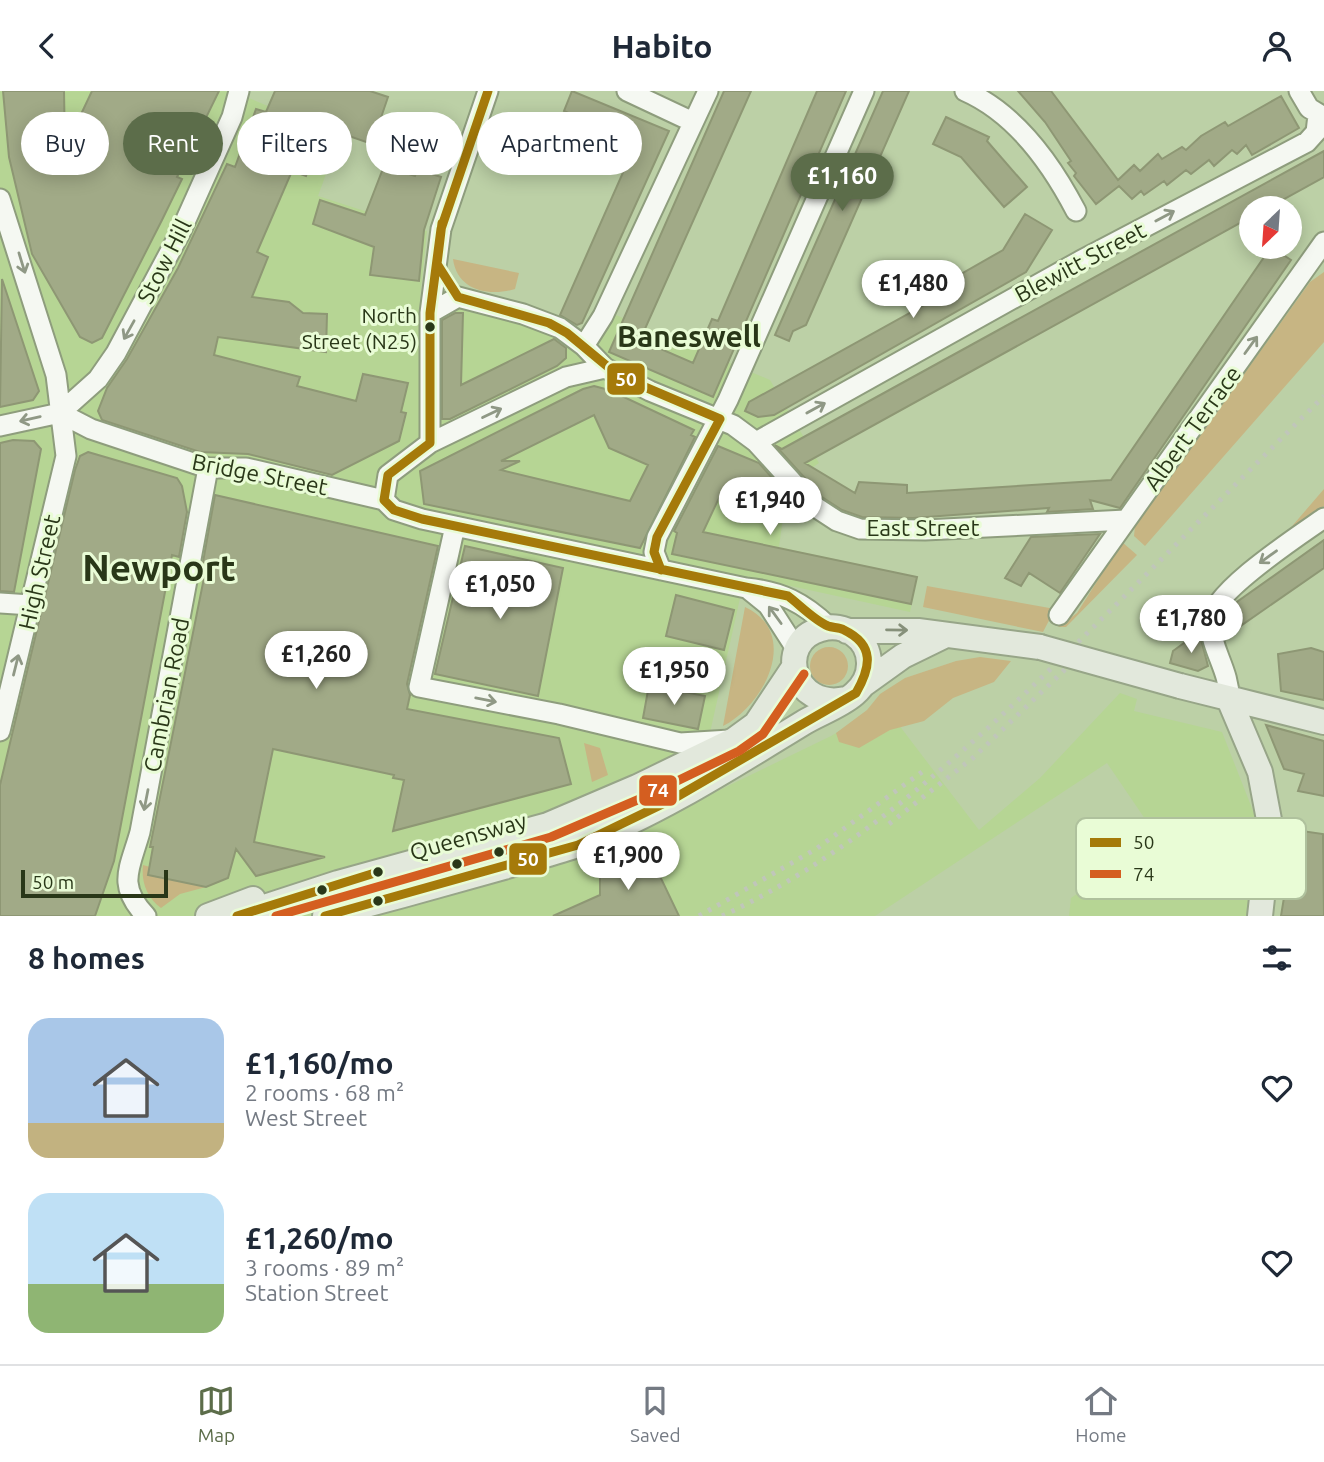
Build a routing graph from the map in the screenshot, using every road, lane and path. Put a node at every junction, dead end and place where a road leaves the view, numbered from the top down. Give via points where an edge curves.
1 (239, 91) edge
2 (488, 91) edge
3 (627, 91) edge
4 (708, 91) edge
5 (864, 91) edge
6 (965, 91) edge
7 (1299, 91) edge
8 (1321, 116) edge
9 (693, 122) junction
10 (0, 199) edge
11 (1076, 211) dead end
12 (1324, 242) edge
13 (437, 264) junction
14 (458, 297) junction
15 (430, 313) junction
16 (583, 346) junction
17 (604, 368) junction
18 (60, 412) junction
19 (720, 418) junction
20 (0, 426) edge
21 (756, 442) junction
22 (430, 443) junction
23 (208, 468) junction
24 (384, 500) junction
25 (1324, 518) edge
26 (1126, 520) junction
27 (455, 526) junction
28 (661, 570) junction
29 (746, 588) junction
30 (0, 603) edge
31 (32, 605) junction
32 (1059, 615) dead end
33 (838, 629) junction
34 (947, 635) junction
35 (796, 658) junction
36 (855, 692) junction
37 (1229, 699) junction
38 (1324, 722) edge
39 (0, 731) edge
40 (734, 740) junction
41 (686, 763) junction
42 (1269, 818) edge
43 (146, 916) edge
44 (208, 916) edge
45 (237, 916) edge
46 (325, 916) edge

1 -> 18 street, Stow Hill via 232,117 180,233 116,353 98,379
2 - 13 street via 443,217
3 - 9 street
4 - 9 street
5 - 19 street
6 - 11 street via 1015,124 1062,183
7 - 8 street via 1309,108
21 -> 8 street, Blewitt Street via 1080,261 1307,142
9 - 16 street via 603,316
10 -> 18 street, High Street via 56,375
26 -> 12 street, Albert Terrace
13 - 14 street
13 - 15 street
14 - 15 street
14 - 16 street, East Street via 560,328
15 - 22 street
16 - 17 street, East Street
17 - 19 street, East Street
22 -> 17 street via 566,377
18 -> 20 street
18 - 23 street, Bridge Street via 91,429
18 - 31 street, High Street via 66,456
19 - 21 street, East Street
19 - 28 street via 657,537 654,552
21 - 26 street, East Street via 814,506 860,529
22 - 24 street via 388,475
23 - 24 street, Bridge Street via 246,468
23 -> 43 street, Cambrian Road via 140,832 127,875 130,894
24 - 27 street via 402,514
25 -> 37 street via 1260,563 1222,598 1210,619 1214,645 1229,680
26 - 32 street, Albert Terrace
27 - 28 street
27 -> 40 street via 419,687 680,743
28 - 29 street
29 - 33 street via 788,596
35 -> 29 street via 768,605
30 - 31 street
39 -> 31 street, High Street
33 -> 34 main road
33 - 35 main road, Queensway via 807,636
33 - 36 main road via 860,640 867,650 869,662
34 - 36 main road via 902,656
34 - 37 main road, bridge via 1040,647
35 - 36 main road via 797,678 812,697 835,702
35 - 40 main road, Queensway via 756,724
36 - 46 main road, Queensway via 673,799 578,845
37 - 38 main road
37 - 42 main road via 1260,772
40 - 41 main road, Queensway
41 - 44 main road, Queensway via 641,771 574,803 276,891
41 - 45 main road, Queensway via 548,825

